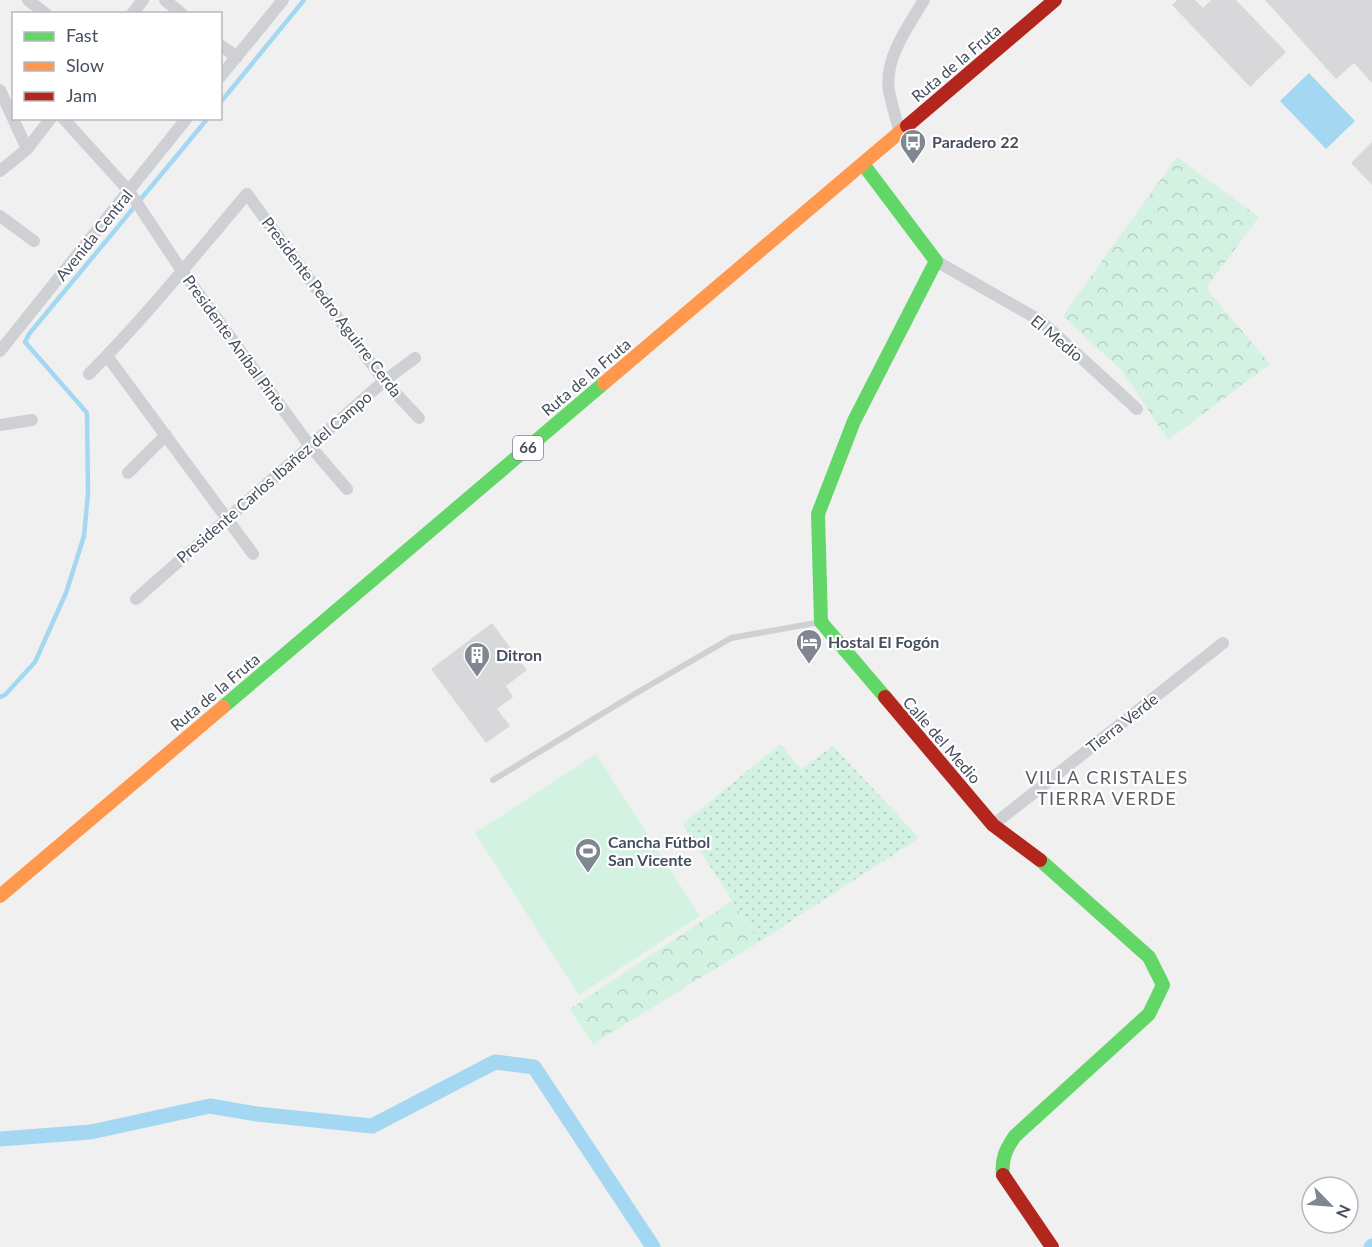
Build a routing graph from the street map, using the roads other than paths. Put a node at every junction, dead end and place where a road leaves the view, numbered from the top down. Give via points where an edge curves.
1 (28, 0) edge
2 (143, 0) edge
3 (165, 0) edge
4 (283, 0) edge
5 (924, 0) edge
6 (1055, 0) edge
7 (43, 12) edge
8 (134, 12) edge
9 (180, 12) edge
10 (222, 46) edge
11 (237, 57) junction
12 (222, 75) edge
13 (0, 90) edge
14 (12, 116) edge
15 (14, 120) edge
16 (49, 120) edge
17 (65, 120) edge
18 (182, 120) edge
19 (900, 133) junction
20 (27, 149) junction
21 (863, 164) junction
22 (0, 171) edge
23 (134, 200) junction
24 (0, 216) edge
25 (34, 241) dead end
26 (936, 261) junction
27 (182, 271) junction
28 (0, 351) edge
29 (107, 356) junction
30 (415, 358) dead end
31 (89, 374) dead end
32 (384, 381) junction
33 (1137, 410) dead end
34 (419, 418) dead end
35 (32, 420) dead end
36 (0, 425) edge
37 (166, 435) junction
38 (310, 446) junction
39 (128, 473) dead end
40 (347, 489) dead end
41 (226, 518) junction
42 (253, 554) dead end
43 (136, 599) dead end
44 (821, 622) junction
45 (1223, 643) dead end
46 (493, 780) dead end
47 (993, 825) junction
48 (0, 896) edge
49 (1052, 1247) edge

1 - 7 street
2 - 8 street
3 - 9 street
4 - 11 street
5 - 19 street via 897,46 891,66 889,90
6 - 19 main road, Ruta de la Fruta / 66
10 - 11 street
11 - 12 street
13 - 14 street
15 - 20 street
16 - 20 street
17 - 23 street, Presidente Aníbal Pinto
18 - 23 street, Avenida Central
19 - 21 main road, Ruta de la Fruta / 66
20 - 22 street
21 - 26 main road
21 - 48 main road, Ruta de la Fruta / 66
23 - 27 street, Presidente Aníbal Pinto
23 - 28 street, Avenida Central
24 - 25 street
26 - 33 street, El Medio via 1041,321
26 - 44 main road via 854,421 818,514
27 - 29 street
27 - 32 street, Presidente Pedro Aguirre Cerda via 247,194
27 - 38 street, Presidente Aníbal Pinto
29 - 31 street
29 - 37 street
30 - 32 street, Presidente Carlos Ibañez del Campo
32 - 34 street, Presidente Pedro Aguirre Cerda
32 - 38 street, Presidente Carlos Ibañez del Campo
35 - 36 street
37 - 39 street
37 - 41 street
38 - 40 street, Presidente Aníbal Pinto
38 - 41 street, Presidente Carlos Ibañez del Campo
41 - 42 street
41 - 43 street, Presidente Carlos Ibañez del Campo
44 - 46 lane via 731,638
44 - 47 main road, Calle del Medio
45 - 47 street, Tierra Verde
47 - 49 main road, Calle del Medio via 1039,859 1149,957 1163,985 1149,1014 1006,1148 1001,1162 1004,1176

